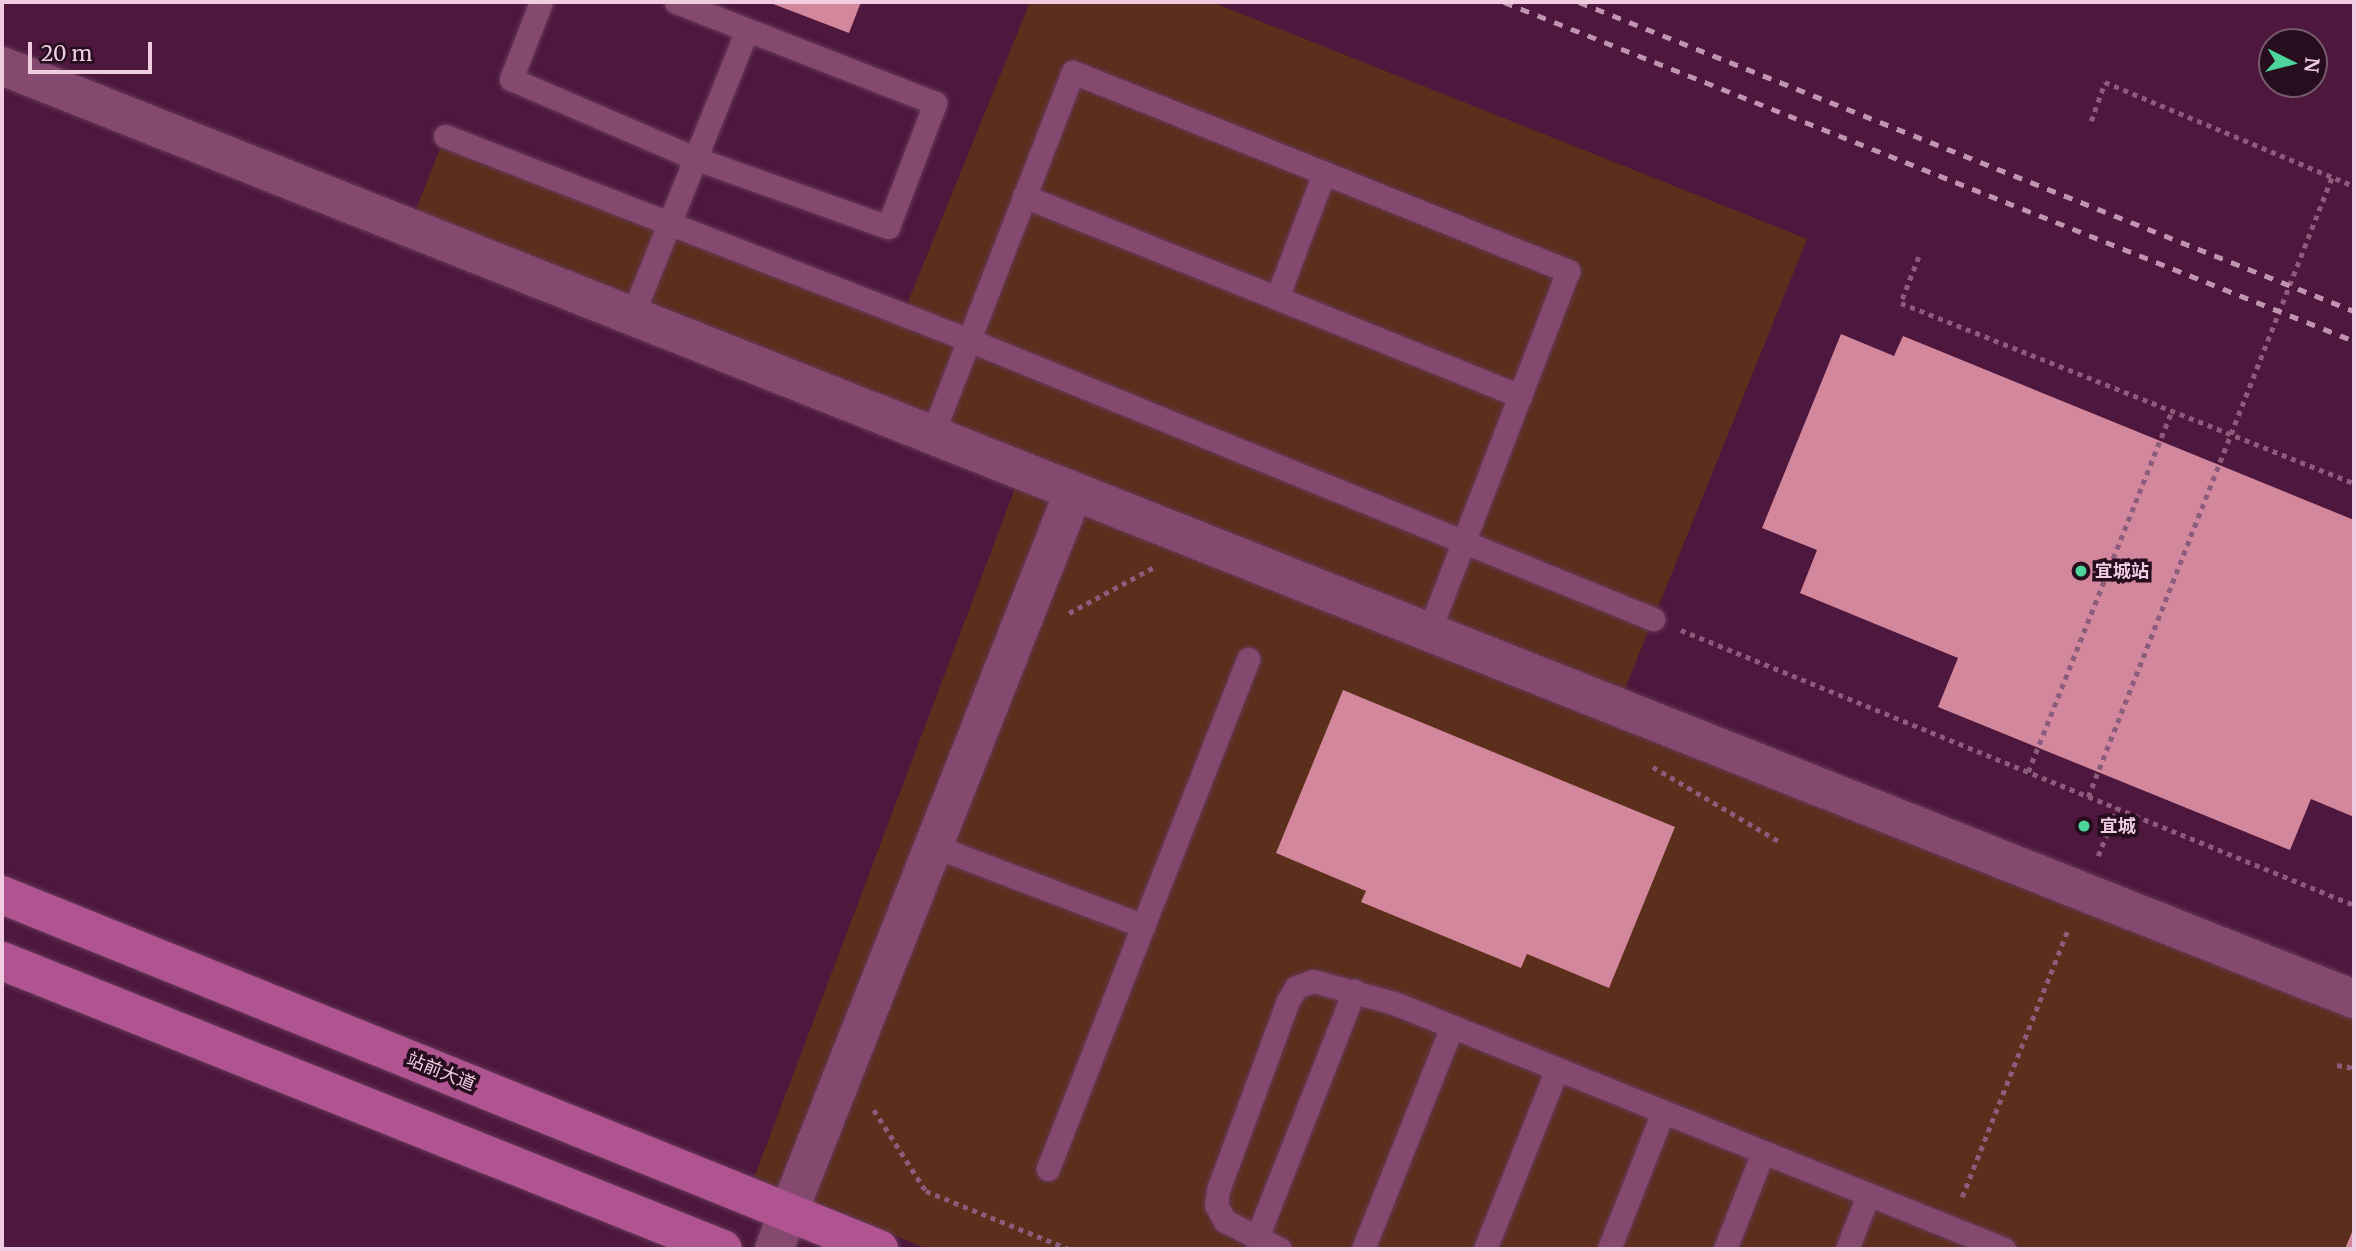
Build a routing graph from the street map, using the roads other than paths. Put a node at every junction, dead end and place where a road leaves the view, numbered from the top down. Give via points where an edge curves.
1 (541, 2) edge
2 (676, 2) edge
3 (747, 30) junction
4 (2, 66) edge
5 (445, 136) dead end
6 (694, 158) junction
7 (1324, 173) junction
8 (1024, 196) junction
9 (669, 223) junction
10 (1277, 298) junction
11 (632, 316) junction
12 (969, 340) junction
13 (1520, 397) junction
14 (932, 435) junction
15 (1074, 491) junction
16 (1464, 541) junction
17 (1653, 619) road end
18 (1429, 632) junction
19 (1248, 659) dead end
20 (934, 846) junction
21 (2, 895) edge
22 (1143, 926) junction
23 (2, 961) edge
24 (1354, 991) junction
25 (2354, 999) edge
26 (1452, 1027) junction
27 (1557, 1069) junction
28 (1663, 1112) junction
29 (1763, 1152) junction
30 (1048, 1169) dead end
31 (1868, 1195) junction
32 (788, 1212) junction
33 (1256, 1240) junction
34 (723, 1249) edge
35 (774, 1249) edge
36 (879, 1249) edge
37 (1280, 1249) edge
38 (1363, 1249) edge
39 (1485, 1249) edge
40 (1609, 1249) edge
41 (1725, 1249) edge
42 (1846, 1249) edge
43 (2004, 1249) edge

1 - 6 lane via 511,79
2 - 3 lane
3 - 6 lane
3 - 6 lane via 935,103 888,227
4 - 11 street
5 - 9 lane
6 - 9 lane
7 - 8 lane via 1073,72
7 - 10 lane
7 - 13 lane via 1569,271
8 - 10 lane
8 - 12 lane
9 - 11 lane
9 - 12 lane
10 - 13 lane
11 - 14 street
12 - 14 lane
12 - 16 lane
13 - 16 lane
14 - 15 street
15 - 18 street
15 - 20 street
16 - 17 lane
16 - 18 lane
18 - 25 street
19 - 22 lane
20 - 22 lane
20 - 32 street
21 - 32 main road, 站前大道
22 - 30 lane
23 - 34 main road
24 - 26 lane
24 - 33 lane
24 - 33 lane via 1313,981 1296,987 1288,1001 1218,1190 1216,1205 1225,1221
26 - 27 lane
26 - 38 lane
27 - 28 lane
27 - 39 lane
28 - 29 lane
28 - 40 lane
29 - 31 lane
29 - 41 lane
31 - 42 lane
31 - 43 lane
32 - 35 street
32 - 36 main road, 站前大道
33 - 37 lane

